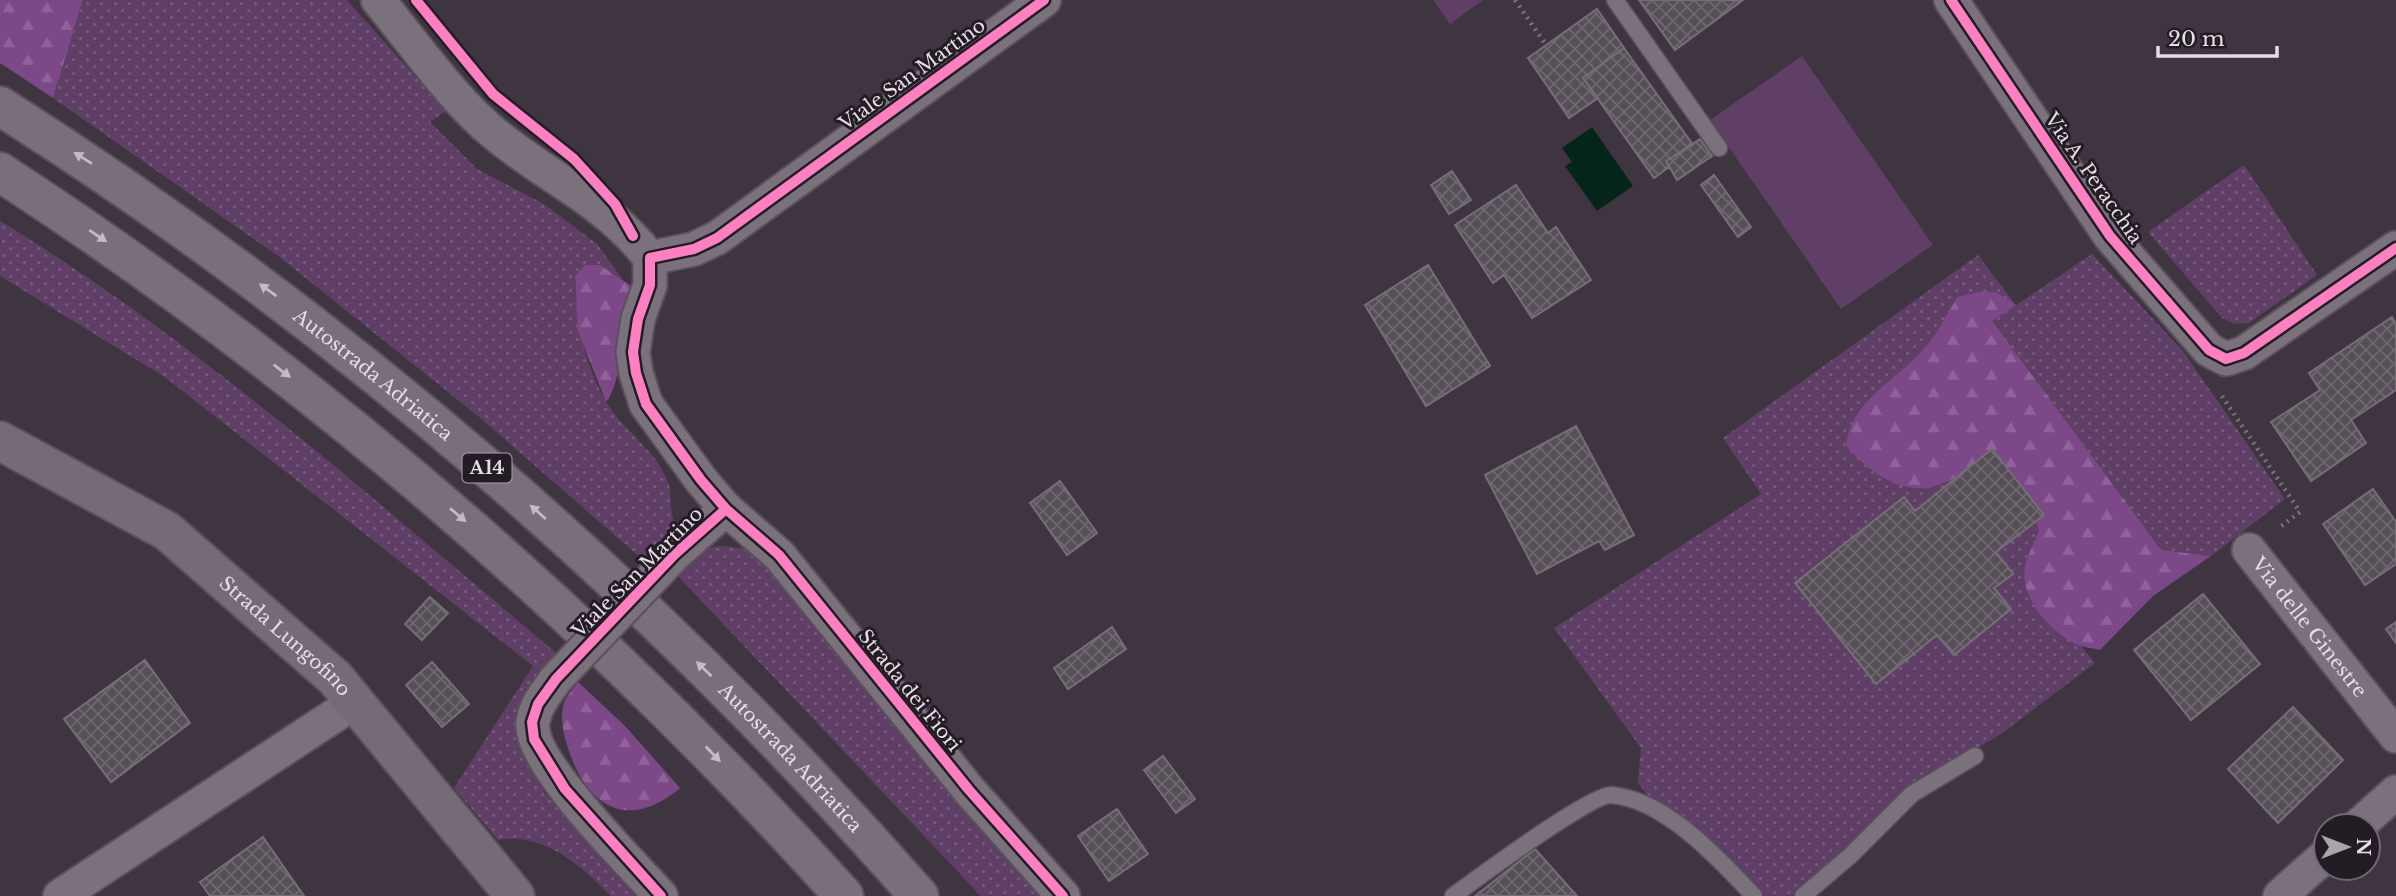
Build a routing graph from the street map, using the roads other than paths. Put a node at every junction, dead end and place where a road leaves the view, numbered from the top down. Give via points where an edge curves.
1 (378, 0) edge
2 (1044, 0) edge
3 (1615, 0) edge
4 (1951, 0) edge
5 (0, 106) edge
6 (1719, 148) dead end
7 (0, 172) edge
8 (2394, 252) edge
9 (650, 258) junction
10 (0, 441) edge
11 (726, 509) junction
12 (2249, 551) road end
13 (355, 702) junction
14 (2396, 736) edge
15 (1975, 756) dead end
16 (2396, 792) edge
17 (2374, 812) edge
18 (2312, 867) edge
19 (60, 896) edge
20 (515, 896) edge
21 (661, 896) edge
22 (844, 896) edge
23 (919, 896) edge
24 (1063, 896) edge
25 (1453, 896) edge
26 (1754, 896) edge
27 (1803, 896) edge
28 (2280, 896) edge

1 - 9 street via 495,135 590,198 633,236
2 - 9 street, Viale San Martino via 717,237 694,249
3 - 6 lane
4 - 8 street, Via A. Peracchia via 2110,236 2208,350 2227,359 2244,353
23 -> 5 highway, Autostrada Adriatica / A14 via 721,686 523,498 305,318 96,166
7 -> 22 highway, A14 via 227,329 495,546 703,743
9 - 11 street, Viale San Martino via 650,285 633,352 636,373 646,404
10 - 13 main road, Strada Lungofino via 167,531 335,678
11 - 21 street, Viale San Martino, bridge via 674,555 556,679 538,704 532,722 534,739 565,789
11 - 24 street, Strada dei Fiori via 779,555 969,790
12 - 14 street, Via delle Ginestre
13 - 19 street
13 - 20 main road, Strada Lungofino
15 - 27 lane via 1912,794
16 - 17 street
18 - 28 street
25 - 26 lane via 1576,811 1611,795 1674,822

